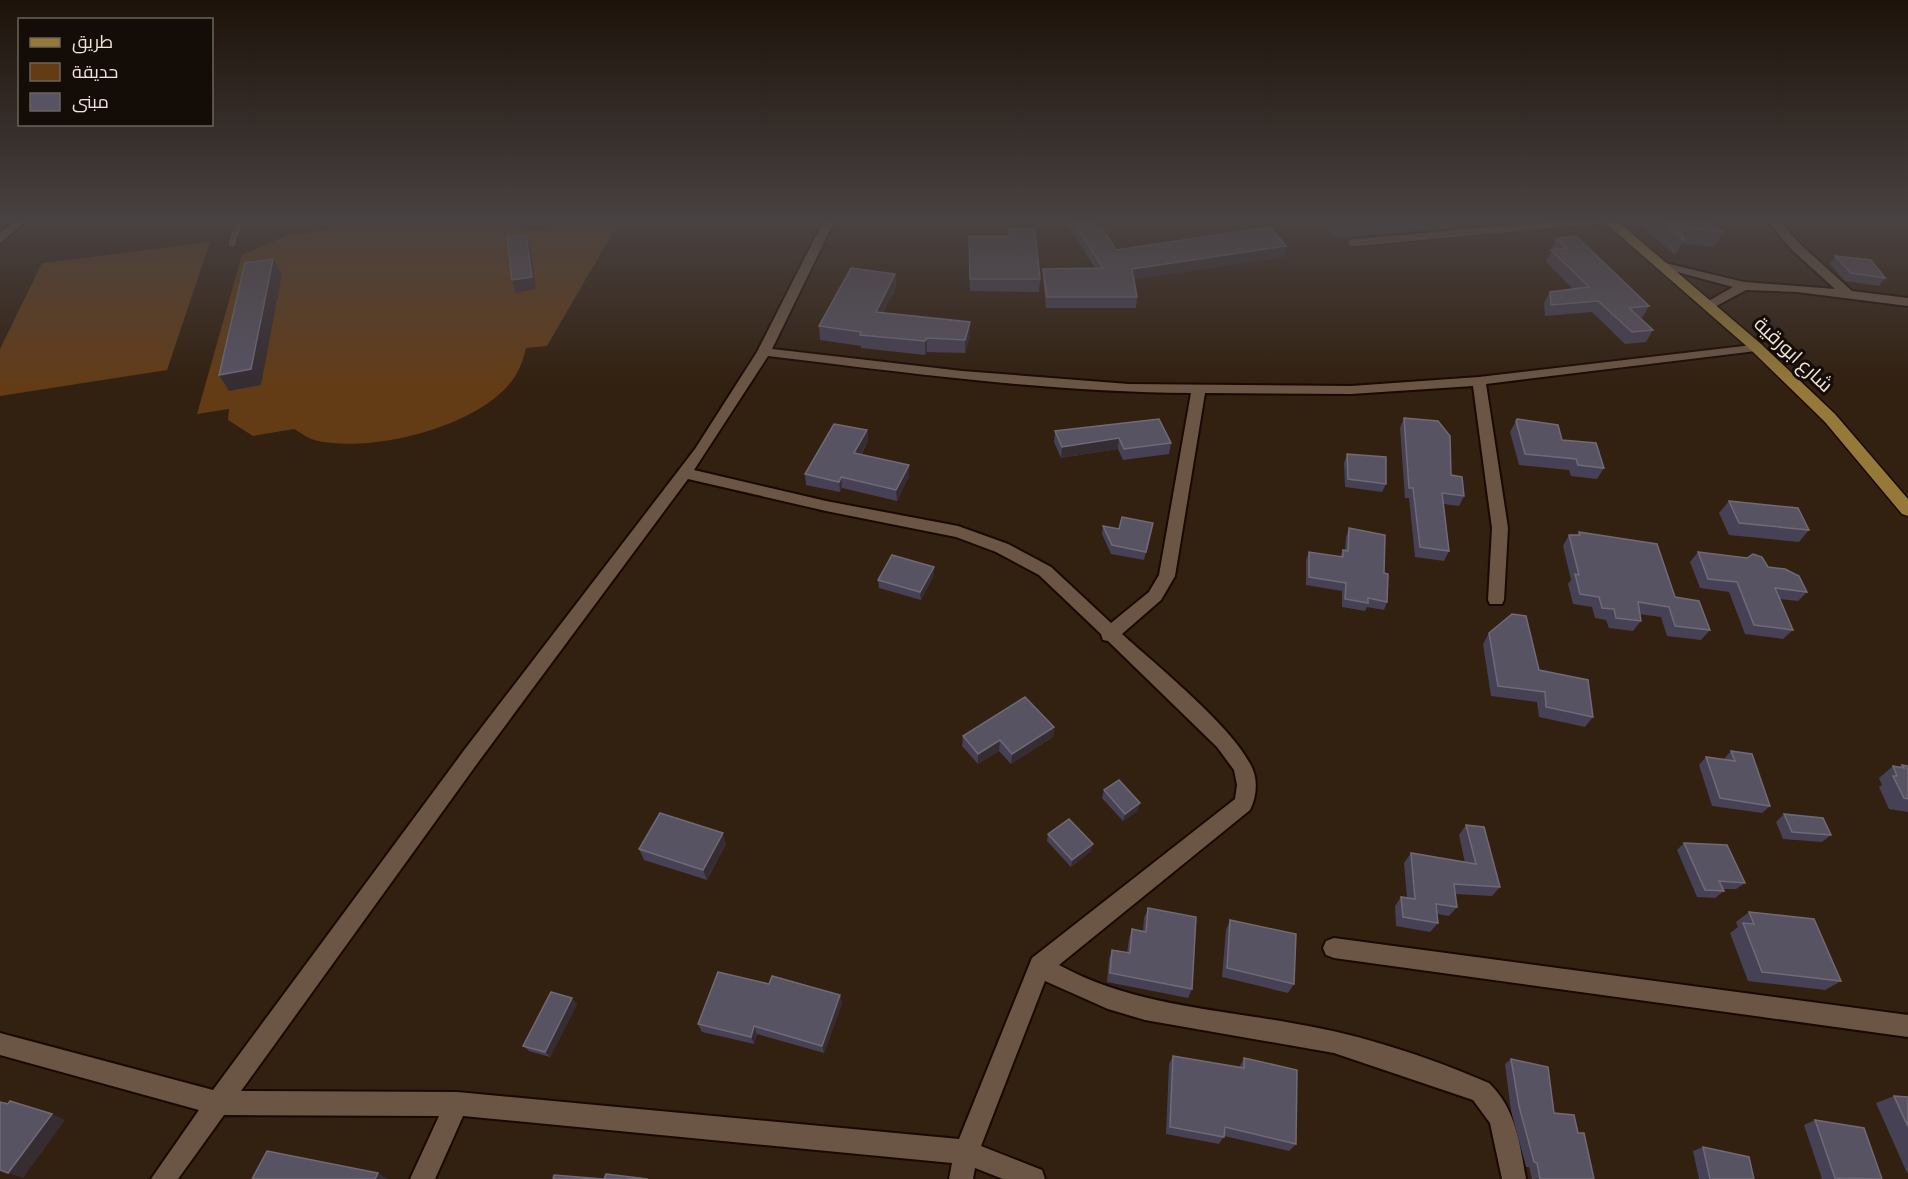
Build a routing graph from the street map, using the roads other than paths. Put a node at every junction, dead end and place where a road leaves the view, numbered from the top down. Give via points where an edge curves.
1 (802, 275) edge
2 (1671, 275) edge
3 (1700, 275) edge
4 (1827, 275) edge
5 (1744, 285) junction
6 (1848, 294) junction
7 (1908, 302) edge
8 (1709, 306) junction
9 (1756, 347) junction
10 (764, 352) junction
11 (1479, 381) junction
12 (1198, 391) junction
13 (684, 473) junction
14 (1908, 510) edge
15 (1496, 600) dead end
16 (1109, 634) junction
17 (1334, 948) dead end
18 (1040, 966) junction
19 (1908, 1026) edge
20 (0, 1044) edge
21 (217, 1103) junction
22 (457, 1104) junction
23 (966, 1152) junction
24 (163, 1179) edge
25 (422, 1179) edge
26 (961, 1179) edge
27 (1033, 1179) edge
28 (1514, 1179) edge

1 - 10 street
2 - 8 main road, شارع ابورقية
3 - 5 street
4 - 6 street
5 - 6 street
5 - 8 street
6 - 7 street
8 - 9 main road, شارع ابورقية
9 - 11 street
9 - 14 main road, شارع ابورقية via 1830,418
10 - 12 street via 962,375
10 - 13 street
11 - 12 street via 1351,390
11 - 15 street via 1500,528
12 - 16 street via 1167,576 1155,596
13 - 16 street via 958,532 1002,548 1045,571
13 - 21 street
16 - 18 street via 1224,741 1240,760 1248,787 1242,804
17 - 19 street
18 - 23 street
18 - 28 street via 1067,983 1122,1004 1335,1042 1481,1091 1502,1118
20 - 21 street
21 - 22 street
21 - 24 street
22 - 23 street
22 - 25 street
23 - 26 street
23 - 27 street

